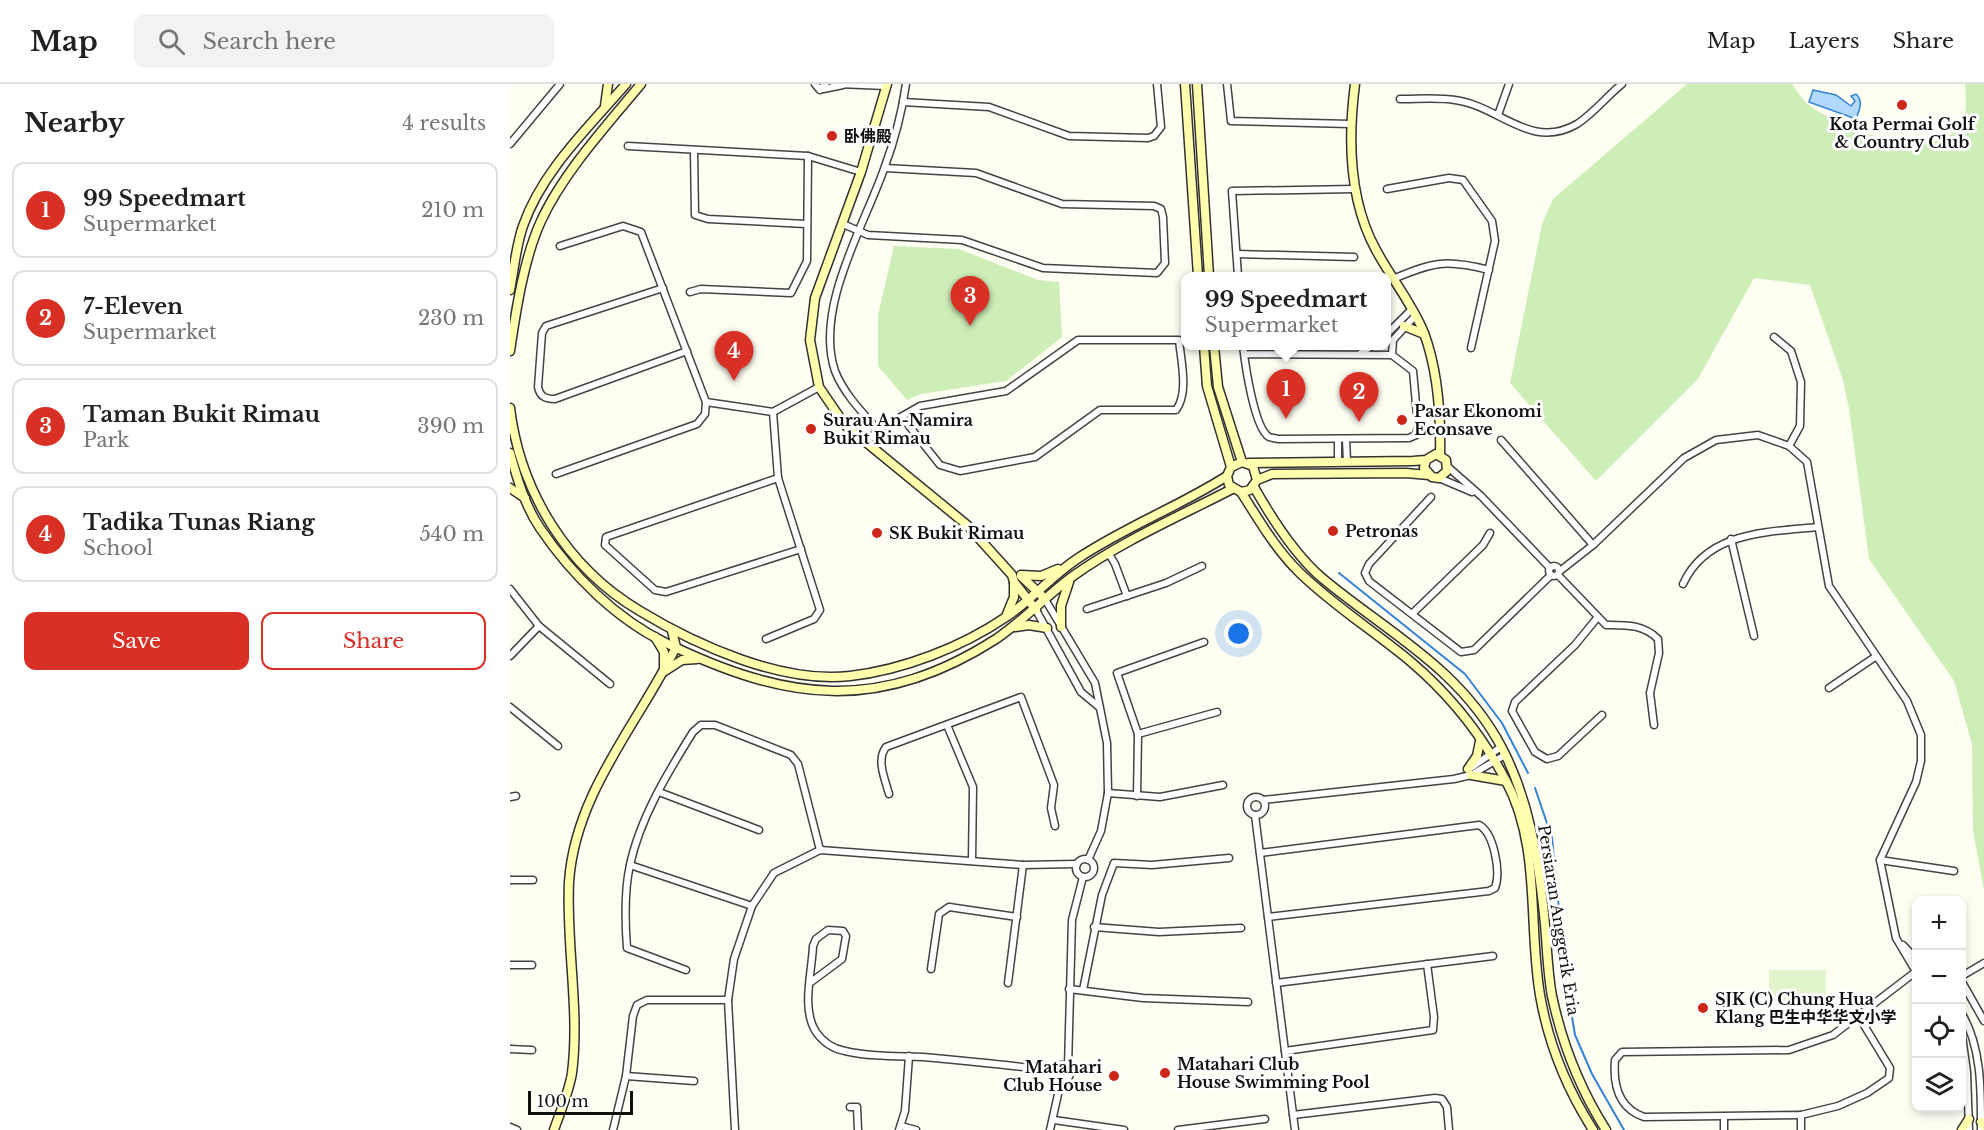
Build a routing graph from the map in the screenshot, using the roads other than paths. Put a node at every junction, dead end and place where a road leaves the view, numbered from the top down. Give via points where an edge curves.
1 (560, 84) edge
2 (608, 84) edge
3 (641, 84) edge
4 (814, 84) edge
5 (906, 84) edge
6 (1157, 84) edge
7 (1185, 84) edge
8 (1197, 84) edge
9 (1227, 84) edge
10 (1355, 84) edge
11 (1509, 84) edge
12 (1622, 84) edge
13 (624, 85) edge
14 (841, 85) edge
15 (887, 85) edge
16 (824, 87) edge
17 (633, 94) junction
18 (1400, 99) dead end
19 (903, 102) junction
20 (604, 109) junction
21 (1498, 115) junction
22 (1350, 124) junction
23 (510, 144) edge
24 (628, 146) dead end
25 (694, 151) junction
26 (808, 156) junction
27 (885, 168) junction
28 (861, 172) junction
29 (1355, 189) junction
30 (1387, 189) dead end
31 (806, 224) junction
32 (843, 224) junction
33 (858, 232) junction
34 (560, 246) dead end
35 (1237, 254) junction
36 (1353, 257) dead end
37 (1489, 270) junction
38 (1198, 272) edge
39 (1209, 272) edge
40 (1238, 272) edge
41 (1389, 272) edge
42 (1391, 276) edge
43 (1393, 279) junction
44 (663, 288) junction
45 (510, 290) edge
46 (690, 292) dead end
47 (1414, 312) junction
48 (1404, 326) junction
49 (1391, 331) edge
50 (1424, 335) junction
51 (1774, 337) dead end
52 (1471, 348) dead end
53 (1204, 350) edge
54 (1214, 350) edge
55 (1244, 350) edge
56 (1365, 350) edge
57 (510, 351) edge
58 (687, 351) junction
59 (1244, 354) junction
60 (1360, 354) junction
61 (1392, 355) junction
62 (819, 387) junction
63 (706, 402) junction
64 (510, 408) edge
65 (773, 412) junction
66 (902, 417) junction
67 (878, 430) junction
68 (1338, 439) junction
69 (1346, 439) junction
70 (1501, 440) dead end
71 (866, 443) junction
72 (1789, 446) junction
73 (510, 453) edge
74 (1433, 457) junction
75 (1343, 461) junction
76 (1245, 463) junction
77 (1231, 467) junction
78 (1448, 467) junction
79 (517, 474) edge
80 (556, 474) dead end
81 (1428, 475) junction
82 (1227, 476) junction
83 (778, 478) junction
84 (1439, 478) junction
85 (1256, 484) junction
86 (510, 488) edge
87 (1237, 490) junction
88 (1481, 496) junction
89 (1431, 497) dead end
90 (525, 499) junction
91 (1818, 527) junction
92 (1490, 533) dead end
93 (1731, 539) junction
94 (1593, 545) junction
95 (801, 549) junction
96 (1109, 554) junction
97 (1066, 566) junction
98 (1202, 566) dead end
99 (588, 570) junction
100 (1555, 572) junction
101 (580, 576) junction
102 (1072, 576) junction
103 (1016, 577) junction
104 (1683, 584) dead end
105 (510, 589) edge
106 (1038, 592) junction
107 (1127, 596) junction
108 (1029, 600) junction
109 (1046, 601) junction
110 (1087, 609) dead end
111 (1036, 610) junction
112 (1413, 613) junction
113 (1005, 617) junction
114 (1597, 618) junction
115 (539, 626) junction
116 (1061, 627) junction
117 (1010, 628) junction
118 (1047, 628) junction
119 (672, 631) junction
120 (1754, 636) dead end
121 (654, 637) junction
122 (766, 639) dead end
123 (1204, 642) dead end
124 (676, 647) junction
125 (510, 657) edge
126 (1875, 657) junction
127 (704, 660) junction
128 (1085, 667) junction
129 (663, 673) junction
130 (1072, 675) junction
131 (610, 684) dead end
132 (1829, 688) dead end
133 (510, 707) edge
134 (1100, 708) junction
135 (1217, 712) dead end
136 (1602, 715) dead end
137 (1654, 725) dead end
138 (947, 726) junction
139 (1138, 735) junction
140 (1480, 741) junction
141 (558, 746) dead end
142 (1503, 751) junction
143 (1493, 757) junction
144 (1467, 773) junction
145 (1506, 781) junction
146 (1223, 785) dead end
147 (659, 792) junction
148 (1108, 793) junction
149 (889, 794) dead end
150 (1137, 796) junction
151 (1263, 800) junction
152 (1255, 815) junction
153 (1055, 826) dead end
154 (759, 830) dead end
155 (820, 850) junction
156 (1260, 853) junction
157 (1229, 858) dead end
158 (1088, 860) junction
159 (1880, 860) junction
160 (972, 861) junction
161 (1077, 864) junction
162 (1023, 865) junction
163 (630, 866) junction
164 (1954, 871) dead end
165 (1083, 877) junction
166 (510, 880) edge
167 (533, 880) dead end
168 (752, 906) junction
169 (1017, 917) junction
170 (1268, 917) junction
171 (1094, 927) junction
172 (1241, 928) dead end
173 (1896, 938) junction
174 (1912, 953) edge
175 (1492, 956) dead end
176 (1984, 963) edge
177 (1427, 964) junction
178 (510, 965) edge
179 (532, 965) dead end
180 (1912, 966) edge
181 (931, 969) dead end
182 (686, 970) dead end
183 (1912, 973) edge
184 (1966, 974) edge
185 (811, 982) junction
186 (1008, 983) dead end
187 (1276, 983) junction
188 (1069, 989) junction
189 (1966, 989) edge
190 (1083, 990) junction
191 (728, 1000) junction
192 (1248, 1002) dead end
193 (1859, 1017) junction
194 (1984, 1021) edge
195 (1966, 1022) edge
196 (510, 1049) edge
197 (532, 1050) dead end
198 (1285, 1051) junction
199 (909, 1056) junction
200 (1965, 1058) edge
201 (1068, 1067) junction
202 (1055, 1071) junction
203 (626, 1076) junction
204 (694, 1081) dead end
205 (1061, 1081) junction
206 (850, 1107) dead end
207 (1801, 1115) junction
208 (1293, 1116) junction
209 (1724, 1117) junction
210 (1265, 1119) dead end
211 (1969, 1119) junction
212 (1054, 1120) junction
213 (1982, 1126) edge
214 (510, 1127) edge
215 (900, 1128) edge
216 (517, 1130) edge
217 (554, 1130) edge
218 (613, 1130) edge
219 (735, 1130) edge
220 (858, 1130) edge
221 (916, 1130) edge
222 (1050, 1130) edge
223 (1124, 1130) edge
224 (1178, 1130) edge
225 (1184, 1130) edge
226 (1295, 1130) edge
227 (1449, 1130) edge
228 (1593, 1130) edge
229 (1606, 1130) edge
230 (1724, 1130) edge
231 (1800, 1130) edge
232 (1962, 1130) edge
233 (1969, 1130) edge

1 - 23 street
2 - 20 main road
3 - 17 main road
4 - 16 street via 816,89
5 - 19 street
6 - 19 street via 1161,127 1148,138 1069,136 989,107
7 - 38 main road
8 - 39 main road
9 - 22 street via 1231,121
10 - 22 main road
11 - 21 street
12 - 21 street via 1578,123 1552,132 1528,131
13 - 17 main road
13 - 20 main road
14 - 15 street
14 - 16 street
15 - 28 main road
17 - 57 main road via 560,187 540,222
18 - 21 street via 1455,100
19 - 27 street
20 - 45 main road via 552,172 531,208 522,228
22 - 29 main road
24 - 25 street
25 - 26 street
25 - 31 street via 695,215
26 - 28 street
26 - 31 street
27 - 33 street
27 - 33 street via 976,173 1062,204 1154,206 1161,209 1164,217 1166,263 1157,273 1043,268 962,240
28 - 32 main road
29 - 35 street via 1232,191
29 - 41 main road via 1374,248
30 - 37 street via 1449,178 1463,180 1492,221 1495,241
31 - 46 street via 807,261 790,293 701,289
32 - 33 street
32 - 62 main road via 812,311 812,357
33 - 67 street via 832,316 831,354 847,394
34 - 44 street via 623,226 641,232
35 - 36 street
35 - 40 street
37 - 43 street via 1458,262 1431,264
37 - 52 street
42 - 43 main road
43 - 47 main road
44 - 58 street
44 - 58 street via 546,326 542,333 540,394 555,399
47 - 48 street
47 - 49 street
47 - 50 main road
48 - 50 main road
48 - 61 street via 1393,340
50 - 74 main road via 1436,379 1439,429
51 - 72 street via 1791,351 1801,382 1800,426
53 - 77 main road via 1207,386
54 - 76 main road via 1218,387
55 - 59 street
56 - 60 street
58 - 63 street
59 - 60 street
59 - 68 street via 1263,430 1269,436
60 - 61 street
61 - 69 street via 1413,371 1416,435
62 - 65 street
62 - 71 main road via 846,425
63 - 65 street
63 - 80 street via 705,414 697,424
64 - 79 main road
65 - 83 street
66 - 66 street via 920,406 1006,391 1078,340 1179,340 1183,393 1176,410 1100,410 1035,457 960,471 940,465
66 - 67 street
67 - 71 street
68 - 69 street
68 - 75 street
69 - 75 street
70 - 94 street
71 - 103 main road via 967,525
72 - 91 street via 1807,462
72 - 94 street via 1758,435 1716,440 1698,448
73 - 79 main road
74 - 75 main road
74 - 78 main road via 1446,460
74 - 81 main road via 1424,468
75 - 76 main road
76 - 77 main road
76 - 85 main road via 1256,470
77 - 82 main road
78 - 84 main road
78 - 88 street
79 - 90 main road
79 - 99 main road via 548,521
81 - 84 main road
81 - 85 main road via 1272,474
82 - 87 main road
82 - 97 main road via 1121,531
83 - 95 street
83 - 95 street via 606,537 604,545 655,590 666,592
84 - 88 street
85 - 87 main road
85 - 142 main road, Persiaran Anggerik Eria via 1286,538 1314,570 1452,678
86 - 90 main road
87 - 96 main road
87 - 140 main road, Persiaran Anggerik Eria via 1299,572 1434,683 1456,705
88 - 100 street
89 - 112 street via 1365,573
90 - 101 main road via 540,528
91 - 93 street
91 - 126 street via 1829,586
92 - 112 street via 1483,545
93 - 104 street via 1714,548 1688,572
93 - 120 street
94 - 100 street
95 - 122 street via 820,605 819,615
96 - 102 main road
96 - 107 street
97 - 103 main road via 1041,576
97 - 106 main road
98 - 107 street
99 - 101 main road
99 - 119 main road via 617,596
100 - 112 street via 1470,652 1461,652
100 - 114 street
101 - 121 main road via 598,596
102 - 109 main road
102 - 116 main road via 1061,606
103 - 106 main road
103 - 108 main road
103 - 113 main road via 1014,597
105 - 115 street
106 - 108 main road
106 - 109 main road
107 - 110 street
108 - 111 main road
108 - 113 main road
109 - 111 main road
109 - 116 street
111 - 117 main road
111 - 118 street
113 - 119 main road via 967,639 924,656 849,676 784,671 744,660
114 - 136 street via 1575,645 1515,702 1512,711 1535,752 1547,759 1558,756
114 - 137 street via 1606,625 1647,630 1658,639 1659,653 1650,693
115 - 125 street
115 - 131 street
116 - 128 street
117 - 118 main road
117 - 127 main road via 979,649 924,675 868,690 784,687 742,676
118 - 130 street
119 - 124 main road
121 - 124 main road
121 - 129 main road via 664,652
123 - 139 street via 1117,673
124 - 127 main road
124 - 129 main road
126 - 132 street
126 - 159 street via 1915,716 1922,748 1916,782
127 - 129 main road via 682,660
128 - 130 street
128 - 134 street via 1095,683
129 - 217 main road via 593,790 576,840 569,882 572,1076
130 - 134 street via 1081,692
133 - 141 street
134 - 148 street via 1107,743
135 - 139 street
138 - 149 street via 886,747 881,763
138 - 153 street via 1021,697 1054,785 1051,808
138 - 160 street via 973,787
139 - 150 street
140 - 143 main road, Persiaran Anggerik Eria
140 - 144 main road
142 - 143 street
142 - 229 main road, Persiaran Anggerik Eria via 1535,843 1558,1018 1575,1074
143 - 144 street
143 - 145 main road, Persiaran Anggerik Eria
144 - 145 main road
144 - 151 street via 1454,778
145 - 228 main road, Persiaran Anggerik Eria via 1518,809 1529,859 1540,996 1564,1077
146 - 150 street
147 - 154 street
147 - 155 street via 688,739 701,725 715,726 783,750 798,764
147 - 163 street via 642,826
148 - 150 street
148 - 158 street via 1101,831
151 - 152 street via 1265,809
151 - 152 street via 1256,797 1248,801 1248,809
152 - 156 street
155 - 160 street
155 - 168 street via 774,873
156 - 170 street
156 - 170 street via 1479,825 1489,835 1498,878 1495,888 1489,891
157 - 171 street via 1152,865 1114,863
158 - 161 street
158 - 165 street via 1094,865 1094,872
159 - 164 street
159 - 173 street
160 - 162 street
161 - 162 street
161 - 165 street via 1077,872
162 - 169 street
163 - 168 street
163 - 182 street via 627,948
165 - 188 street via 1072,920
166 - 167 street
168 - 191 street via 734,959
169 - 181 street via 949,908 939,914
169 - 186 street
170 - 187 street
171 - 172 street via 1160,932
171 - 190 street
173 - 174 street
173 - 180 street
175 - 177 street
176 - 184 street
177 - 187 street
177 - 198 street via 1433,1030
178 - 179 street
183 - 193 street
185 - 185 street via 816,939 828,930 843,931 846,936 842,959
185 - 199 street via 810,1016 825,1043 843,1051
187 - 198 street
188 - 190 street
188 - 201 street
189 - 194 street
190 - 192 street via 1143,998
191 - 203 street via 642,1001 633,1016
191 - 219 street
193 - 207 street via 1890,1068 1889,1078 1838,1106
193 - 209 street via 1833,1035 1789,1050 1622,1052 1615,1060 1613,1080 1618,1094 1636,1114
195 - 213 street via 1978,1062
196 - 197 street
198 - 208 street
199 - 202 street
199 - 215 street
200 - 211 street
201 - 202 street via 1061,1065
201 - 205 street via 1070,1076
202 - 205 street
203 - 204 street
203 - 218 street
205 - 212 street
206 - 220 street via 859,1111
207 - 209 street
207 - 231 street
208 - 226 street
208 - 227 street via 1435,1098 1447,1107
209 - 230 street
210 - 225 street
211 - 232 main road
211 - 233 street
212 - 222 street
212 - 223 street
214 - 216 street
215 - 221 street
224 - 225 street

